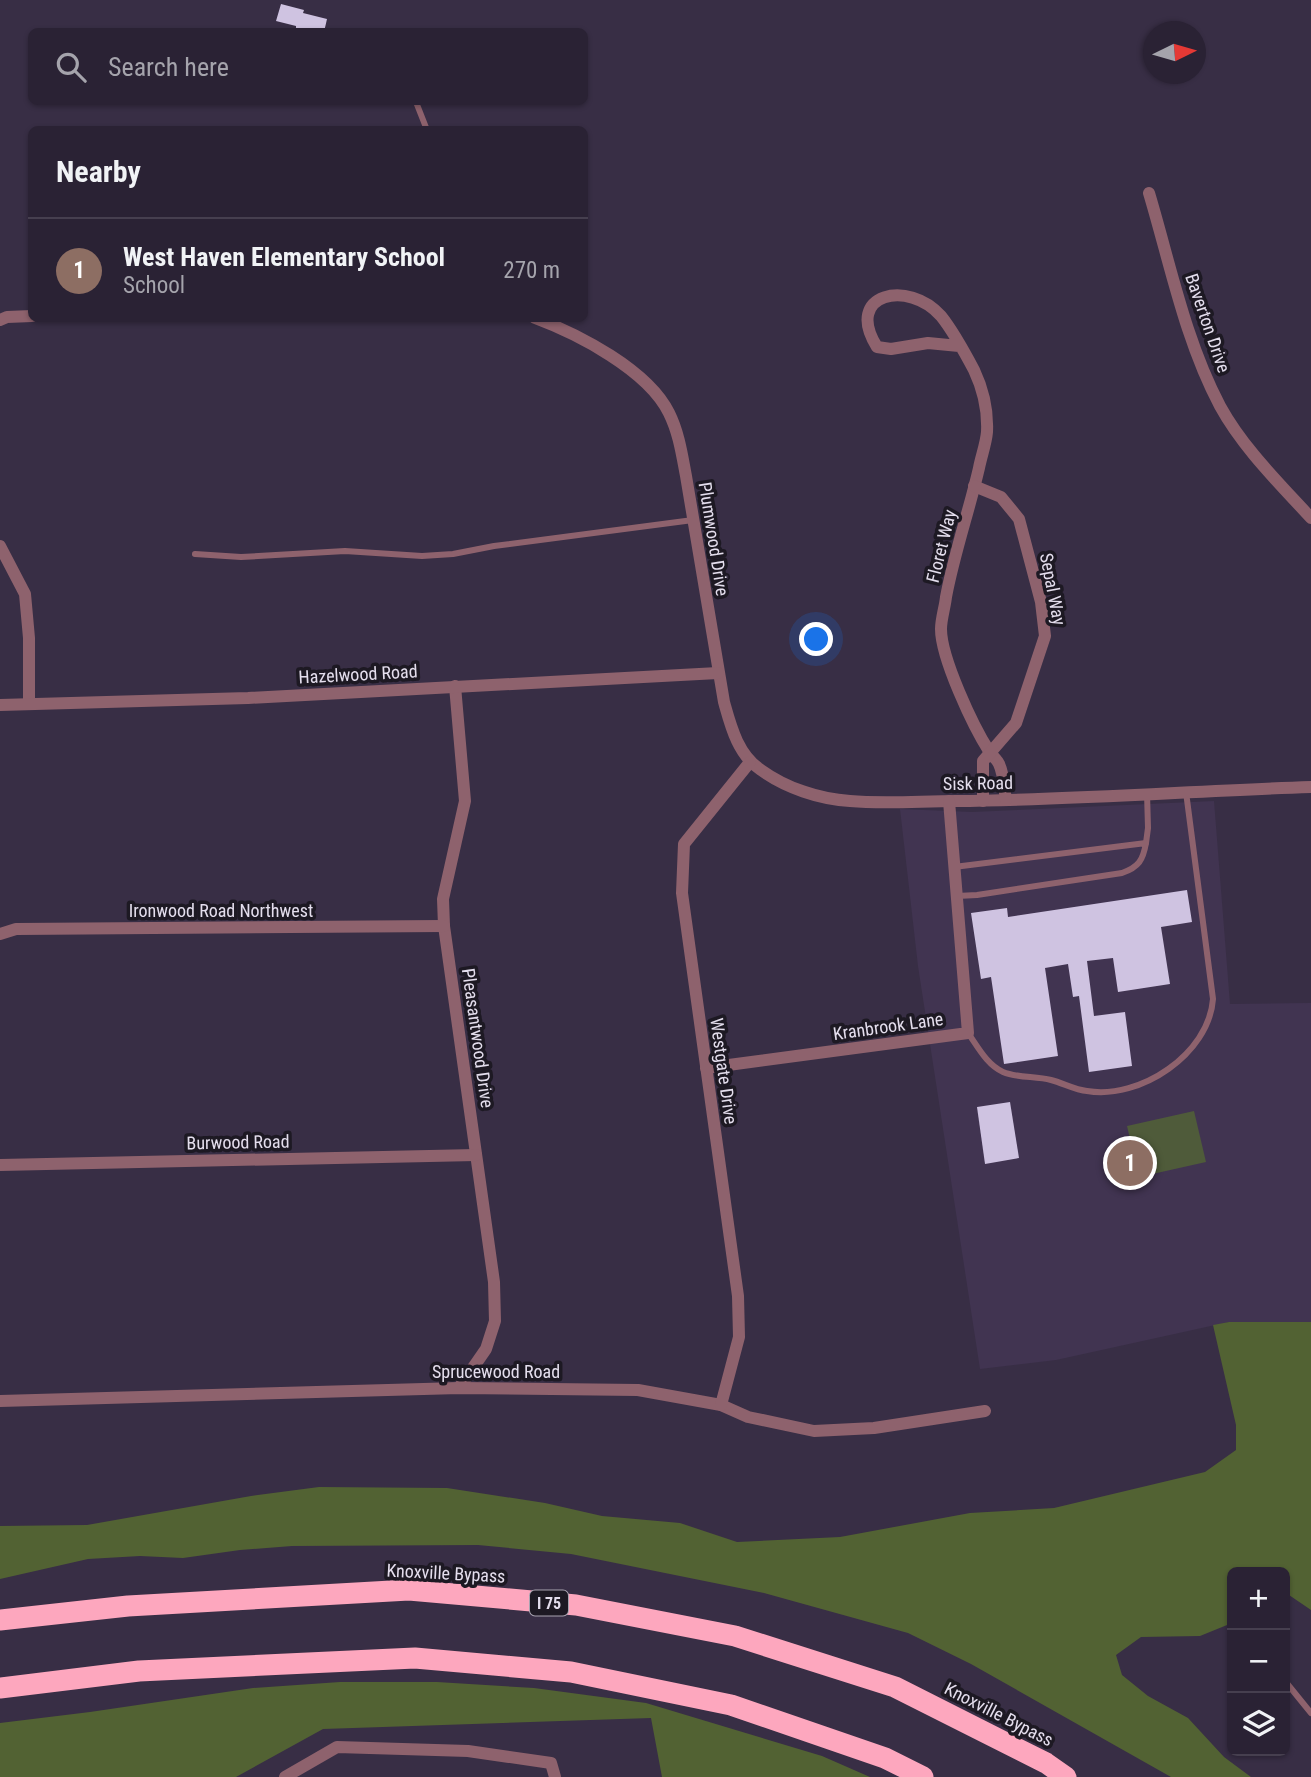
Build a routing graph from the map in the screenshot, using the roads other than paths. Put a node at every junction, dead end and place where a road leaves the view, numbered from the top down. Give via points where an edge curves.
1 (417, 105) edge
2 (425, 126) edge
3 (1149, 193) dead end
4 (28, 316) edge
5 (0, 320) edge
6 (546, 322) edge
7 (959, 346) junction
8 (974, 486) junction
9 (1311, 517) edge
10 (693, 520) junction
11 (0, 546) edge
12 (195, 554) dead end
13 (718, 673) junction
14 (455, 685) junction
15 (29, 704) junction
16 (0, 705) edge
17 (990, 752) junction
18 (750, 762) junction
19 (1311, 787) edge
20 (1186, 792) junction
21 (1147, 793) junction
22 (1006, 800) junction
23 (949, 801) junction
24 (983, 801) junction
25 (1146, 843) junction
26 (954, 867) junction
27 (957, 896) junction
28 (444, 926) junction
29 (0, 934) edge
30 (968, 1033) junction
31 (706, 1068) junction
32 (477, 1155) junction
33 (0, 1165) edge
34 (459, 1388) junction
35 (0, 1401) edge
36 (720, 1405) junction
37 (985, 1412) dead end
38 (0, 1619) edge
39 (1290, 1687) edge
40 (0, 1688) edge
41 (1311, 1713) edge
42 (285, 1777) edge
43 (555, 1777) edge
44 (923, 1777) edge
45 (1066, 1777) edge

1 - 2 lane
3 - 9 street, Baverton Drive via 1196,353 1221,407 1256,458
4 - 5 street
6 - 10 street, Plumwood Drive via 626,366 668,411 680,443
7 - 7 street, Floret Way via 940,315 914,298 884,297 867,318 877,347
7 - 8 street, Floret Way via 984,393 987,432
8 - 17 street, Floret Way via 941,628 946,656
8 - 17 street, Sepal Way via 1001,496 1019,519 1045,635 1016,723
10 - 12 lane via 453,554
10 - 13 street, Plumwood Drive
11 - 15 street via 24,594
13 - 14 street, Hazelwood Road
13 - 18 street, Sisk Road via 733,734
14 - 15 street, Hazelwood Road via 248,698
14 - 28 street, Pleasantwood Drive via 465,800 443,899
15 - 16 street, Hazelwood Road
17 - 22 street, Floret Way via 999,764
17 - 24 street via 983,761
18 - 23 street, Sisk Road via 790,786 818,796 850,801
18 - 31 street, Westgate Drive via 684,844 682,893
19 - 20 street, Sisk Road
20 - 21 street, Sisk Road
20 - 30 lane via 1213,999 1196,1045 1157,1075 1135,1085 1087,1091 1005,1073 991,1065
21 - 22 street, Sisk Road
21 - 25 lane
22 - 24 street, Sisk Road
23 - 24 street, Sisk Road
23 - 26 street, Kranbrook Lane
25 - 26 lane
25 - 27 lane via 1139,864 1122,873
26 - 27 street, Kranbrook Lane
27 - 30 street, Kranbrook Lane
28 - 29 street, Ironwood Road Northwest via 16,929
28 - 32 street, Pleasantwood Drive
30 - 31 street, Kranbrook Lane
31 - 36 street, Westgate Drive via 738,1296 739,1337
32 - 33 street, Burwood Road
32 - 34 street, Pleasantwood Drive via 495,1321 486,1349
34 - 35 street, Sprucewood Road
34 - 36 street, Sprucewood Road via 638,1390
36 - 37 street, Sprucewood Road via 748,1417 814,1432
38 - 45 highway, Knoxville Bypass / I 75 via 128,1606 409,1590 576,1605 736,1636 895,1687
39 - 41 lane
40 - 44 highway via 139,1671 415,1658 571,1672 731,1705 885,1758
42 - 43 street via 337,1747 468,1751 551,1763

